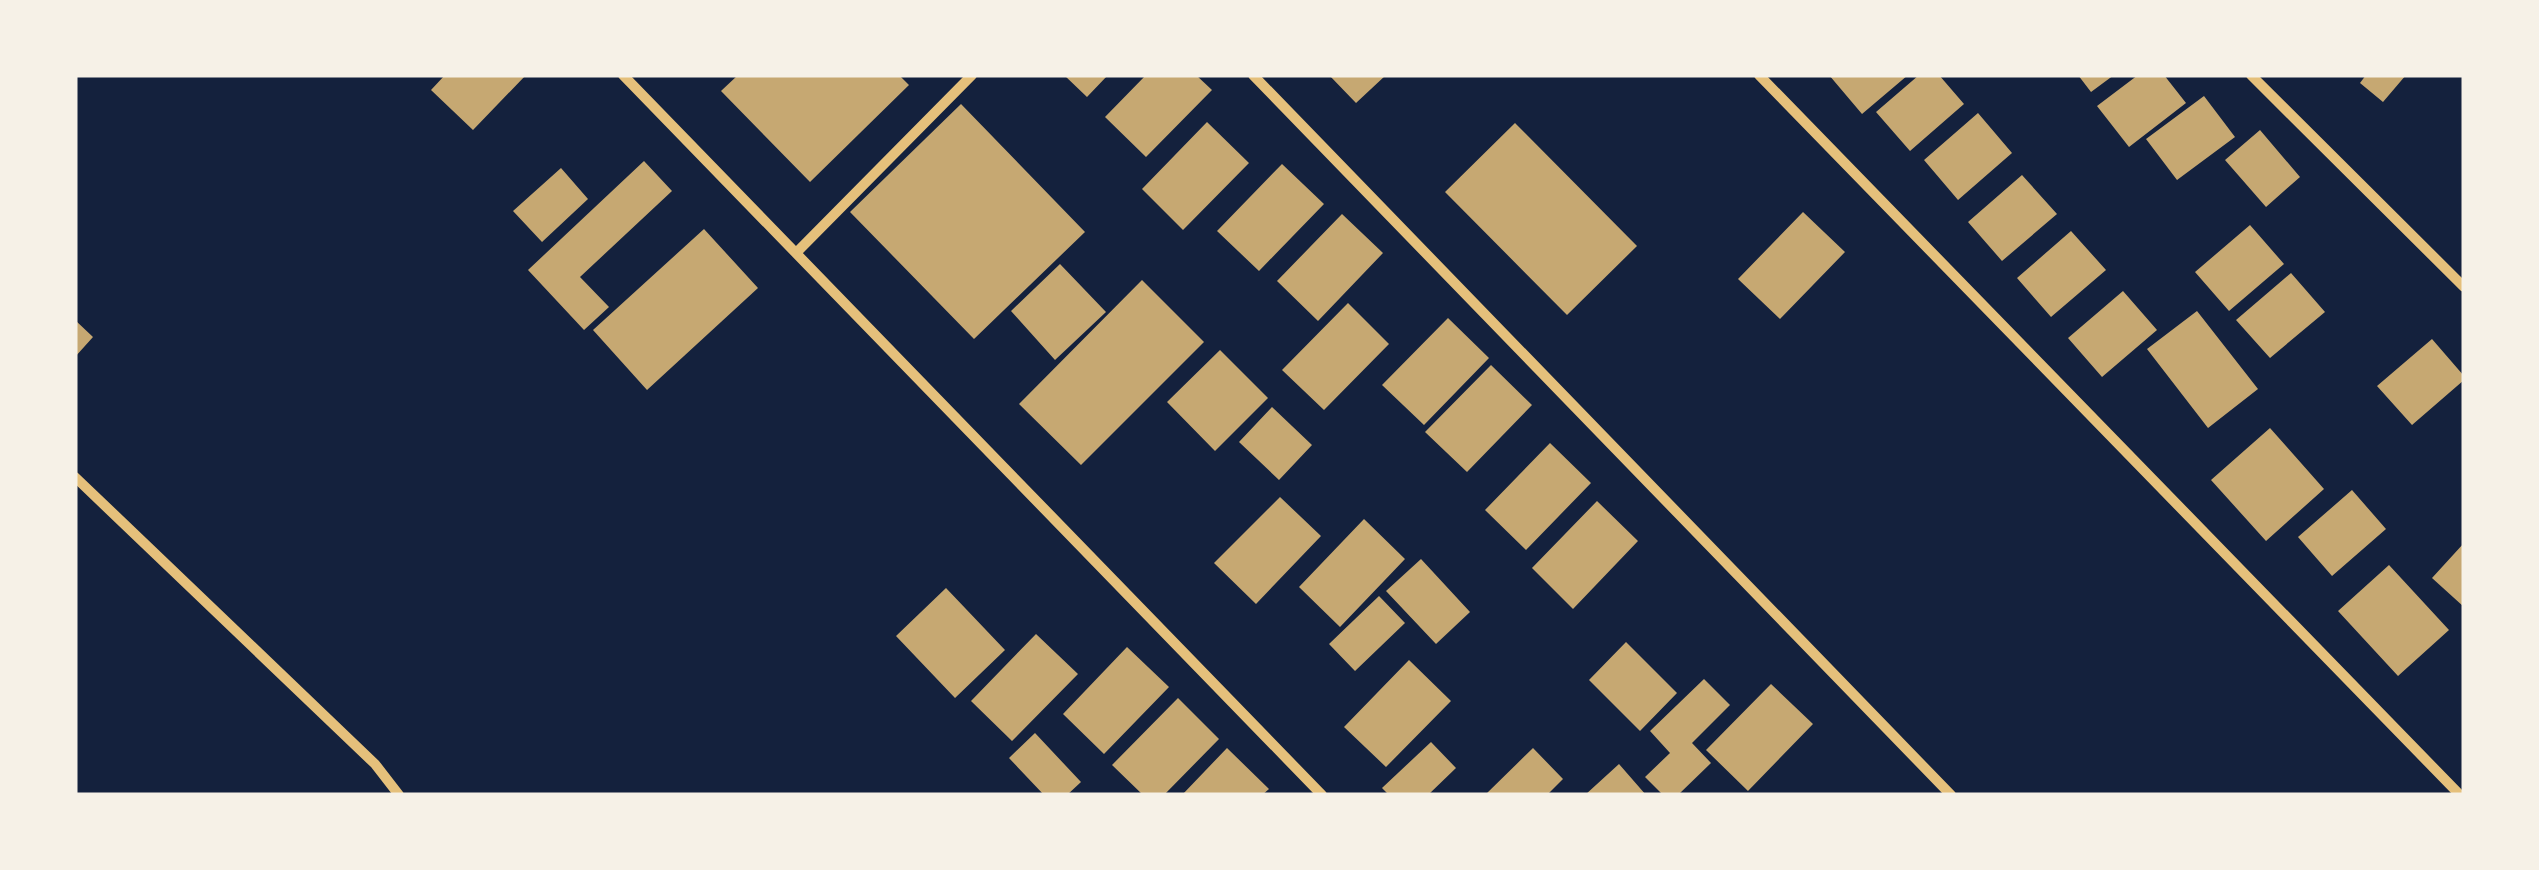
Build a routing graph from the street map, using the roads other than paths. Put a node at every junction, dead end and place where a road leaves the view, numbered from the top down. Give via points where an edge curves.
1 (622, 75) edge
2 (972, 75) edge
3 (1253, 75) edge
4 (1759, 75) edge
5 (2251, 75) edge
6 (796, 253) junction
7 (2464, 286) edge
8 (75, 476) edge
9 (399, 795) edge
10 (1322, 795) edge
11 (1951, 795) edge
12 (2460, 795) edge

1 - 6 street
2 - 6 street
3 - 11 street
4 - 12 street
5 - 7 street
6 - 10 street
8 - 9 street via 375,764

